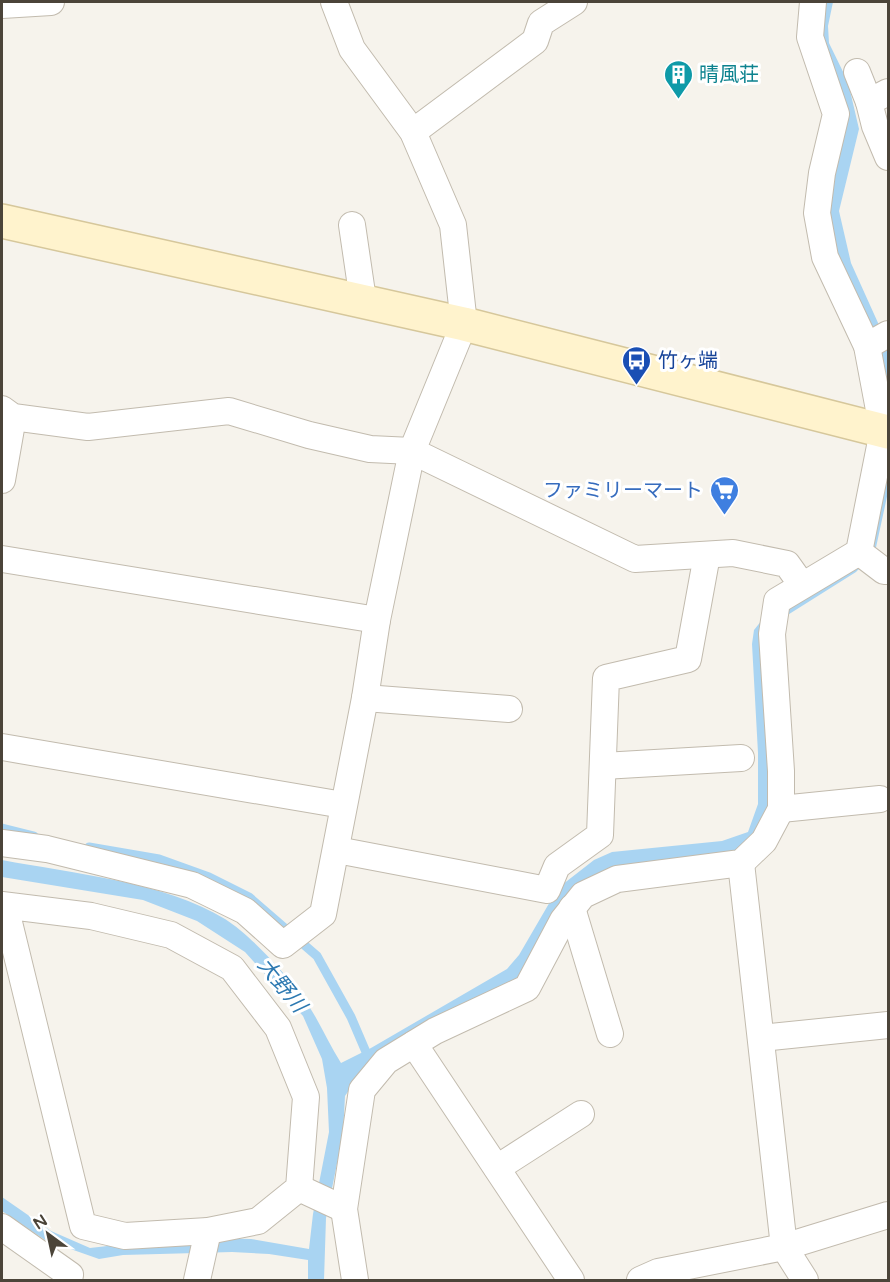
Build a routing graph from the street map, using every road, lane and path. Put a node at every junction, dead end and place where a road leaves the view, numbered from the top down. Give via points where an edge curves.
1 (51, 2) edge
2 (334, 2) edge
3 (574, 2) edge
4 (813, 2) edge
5 (2, 5) edge
6 (857, 72) dead end
7 (879, 97) edge
8 (413, 132) junction
9 (888, 157) edge
10 (2, 221) edge
11 (352, 225) dead end
12 (363, 300) junction
13 (464, 324) junction
14 (878, 340) edge
15 (7, 413) edge
16 (886, 431) edge
17 (412, 451) junction
18 (2, 480) edge
19 (859, 552) junction
20 (707, 555) junction
21 (2, 559) edge
22 (886, 571) edge
23 (802, 585) junction
24 (377, 620) junction
25 (365, 699) junction
26 (509, 709) dead end
27 (2, 747) edge
28 (741, 758) dead end
29 (603, 766) junction
30 (880, 799) dead end
31 (343, 805) junction
32 (781, 810) junction
33 (2, 843) edge
34 (337, 850) junction
35 (741, 863) junction
36 (3, 905) edge
37 (572, 908) junction
38 (888, 1024) edge
39 (610, 1035) dead end
40 (761, 1038) junction
41 (414, 1044) junction
42 (581, 1114) dead end
43 (497, 1168) junction
44 (299, 1188) junction
45 (344, 1209) junction
46 (888, 1215) edge
47 (2, 1227) edge
48 (208, 1231) junction
49 (784, 1247) junction
50 (199, 1269) edge
51 (69, 1281) edge
52 (355, 1281) edge
53 (571, 1281) edge
54 (640, 1281) edge
55 (805, 1281) edge

1 - 5 street
2 - 8 street via 352,49
3 - 8 street via 541,23 535,42
4 - 14 street via 810,37 836,114 817,213 825,257
6 - 7 street
7 - 9 street via 875,126
8 - 13 street via 453,225
10 - 12 street
11 - 12 street
12 - 13 street
13 - 16 street
13 - 17 street
14 - 16 street
15 - 17 street via 88,427 229,411 360,447
15 - 18 street
16 - 19 street
17 - 20 street via 635,559
17 - 24 street
19 - 22 street
19 - 23 street
20 - 23 street via 733,554 787,564
20 - 29 street via 688,659 606,678
21 - 24 street
23 - 32 street via 777,601 772,634
24 - 25 street
25 - 26 street
25 - 31 street
27 - 31 street
28 - 29 street
29 - 34 street via 600,835 557,867 547,890
30 - 32 street
31 - 34 street
32 - 35 street via 764,841
33 - 34 street via 47,849 192,885 245,911 283,945 323,914
35 - 37 street via 617,879 583,895
35 - 40 street
36 - 44 street via 90,916 171,935 232,968 278,1028 306,1097
36 - 48 street via 83,1226 125,1236
37 - 39 street
37 - 41 street via 527,988
38 - 40 street
40 - 49 street
41 - 43 street
41 - 45 street via 386,1061 362,1090
42 - 43 street
43 - 53 street
44 - 45 street
44 - 48 street via 258,1221
45 - 52 street
46 - 49 street
47 - 51 street via 69,1275
48 - 50 street
49 - 54 street via 658,1272
49 - 55 street

